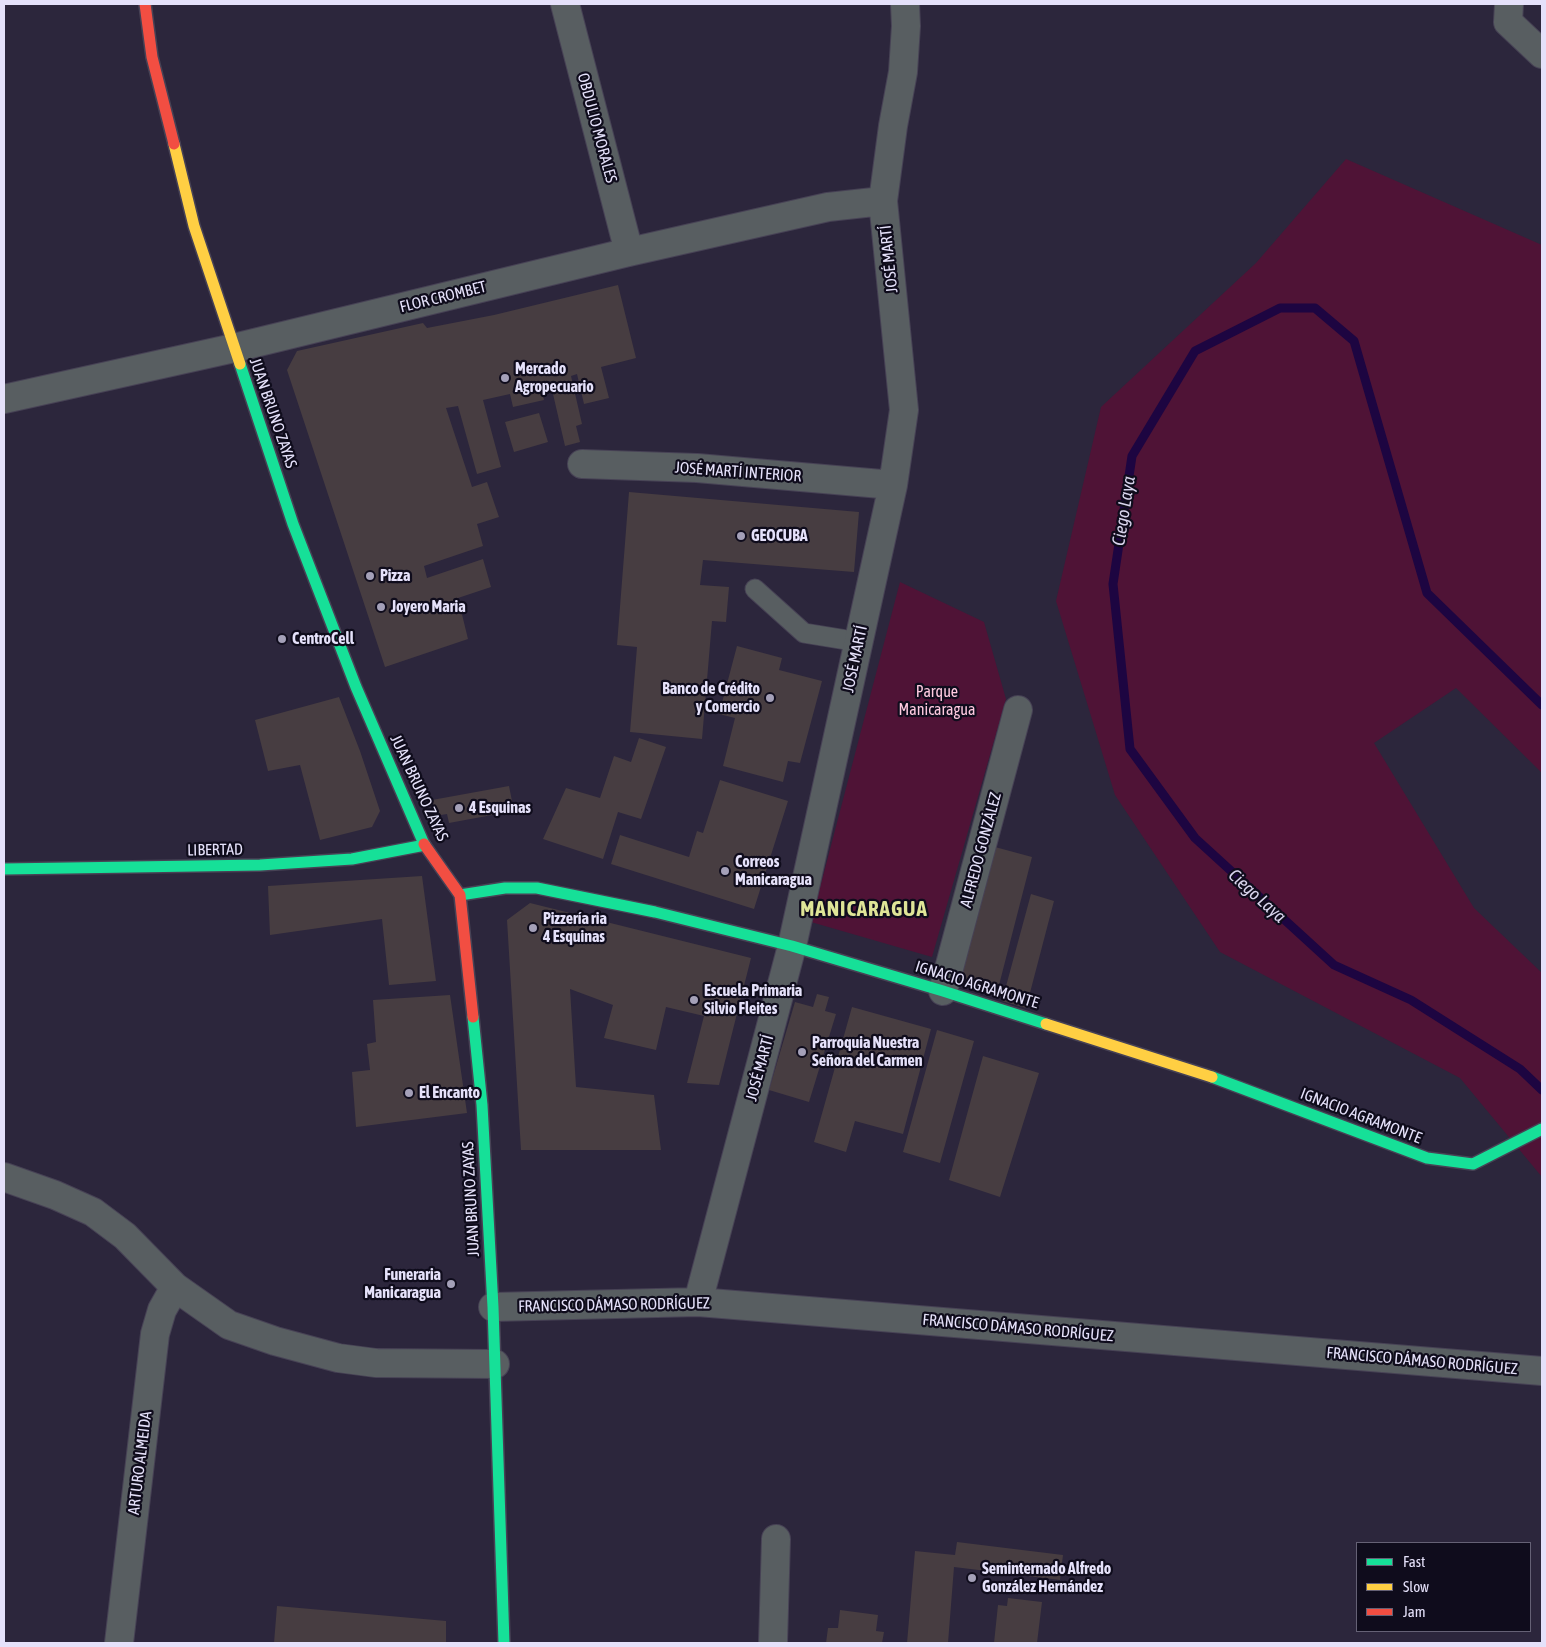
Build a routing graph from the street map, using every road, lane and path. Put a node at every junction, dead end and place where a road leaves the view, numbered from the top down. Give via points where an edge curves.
1 (144, 4) edge
2 (565, 4) edge
3 (905, 4) edge
4 (1509, 4) edge
5 (1542, 54) edge
6 (883, 201) junction
7 (629, 252) junction
8 (234, 348) junction
9 (4, 400) edge
10 (582, 464) dead end
11 (893, 485) junction
12 (755, 589) dead end
13 (859, 642) junction
14 (1018, 710) dead end
15 (425, 846) junction
16 (4, 869) edge
17 (460, 895) junction
18 (792, 946) junction
19 (944, 991) junction
20 (1542, 1129) edge
21 (4, 1177) edge
22 (175, 1287) junction
23 (698, 1302) junction
24 (493, 1307) junction
25 (495, 1364) junction
26 (1542, 1370) edge
27 (776, 1539) dead end
28 (119, 1643) edge
29 (504, 1643) edge
30 (773, 1643) edge

1 - 8 main road, JUAN BRUNO ZAYAS via 152,57 194,226
2 - 7 street, OBDULIO MORALES
3 - 6 street, JOSÉ MARTÍ via 903,72
4 - 5 street via 1508,22
6 - 7 street, FLOR CROMBET via 828,207
6 - 11 street, JOSÉ MARTÍ via 904,410
7 - 8 street, FLOR CROMBET
8 - 9 street, FLOR CROMBET
8 - 15 main road, JUAN BRUNO ZAYAS via 293,524 345,660
10 - 11 street, JOSÉ MARTÍ INTERIOR via 697,468
11 - 13 street, JOSÉ MARTÍ
12 - 13 lane via 804,633
13 - 18 street, JOSÉ MARTÍ
14 - 19 street, ALFREDO GONZÁLEZ
15 - 16 main road, LIBERTAD via 352,858 260,865
15 - 17 main road, JUAN BRUNO ZAYAS
17 - 18 main road, IGNACIO AGRAMONTE via 504,888 537,888 656,912
17 - 24 main road, JUAN BRUNO ZAYAS via 482,1105
18 - 19 main road, IGNACIO AGRAMONTE
18 - 23 street, JOSÉ MARTÍ
19 - 20 main road, IGNACIO AGRAMONTE via 1233,1084 1426,1158 1472,1164
21 - 22 street via 93,1212 125,1236
22 - 25 street via 229,1324 275,1341 338,1358 376,1363
22 - 28 street, ARTURO ALMEIDA via 162,1310 155,1334
23 - 24 street, FRANCISCO DÁMASO RODRÍGUEZ
23 - 26 street, FRANCISCO DÁMASO RODRÍGUEZ
24 - 25 main road, JUAN BRUNO ZAYAS
25 - 29 main road, JUAN BRUNO ZAYAS
27 - 30 street

